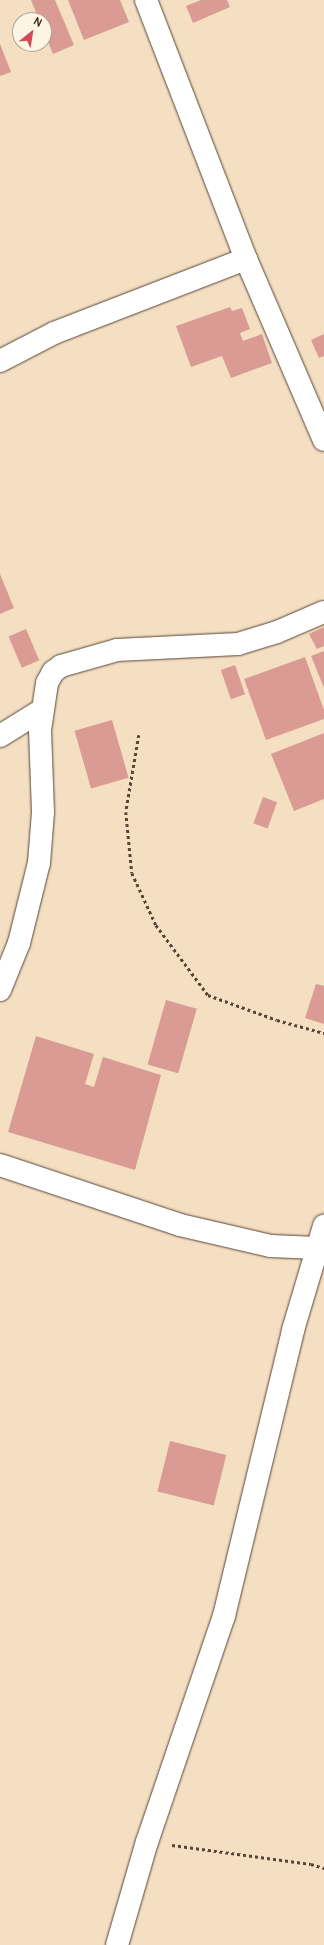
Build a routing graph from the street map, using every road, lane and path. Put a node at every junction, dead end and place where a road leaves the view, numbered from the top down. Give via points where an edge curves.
1 (146, 0) edge
2 (246, 259) junction
3 (0, 361) edge
4 (324, 440) edge
5 (324, 612) edge
6 (42, 710) junction
7 (139, 735) dead end
8 (0, 736) edge
9 (0, 990) edge
10 (324, 1033) edge
11 (0, 1164) edge
12 (324, 1226) edge
13 (320, 1250) edge
14 (147, 1842) junction
15 (324, 1868) edge
16 (117, 1945) edge

1 - 2 street
2 - 3 street via 54,333
2 - 4 street
5 - 6 street via 277,632 238,644 117,650 61,666 50,677
6 - 8 street
6 - 9 street via 40,730 43,812 39,863 19,944
7 - 10 path via 126,812 132,872 156,925 208,995 277,1020
11 - 13 street via 180,1225 271,1246
12 - 13 street
13 - 14 street via 293,1330 224,1616
14 - 15 path via 311,1864
14 - 16 street

